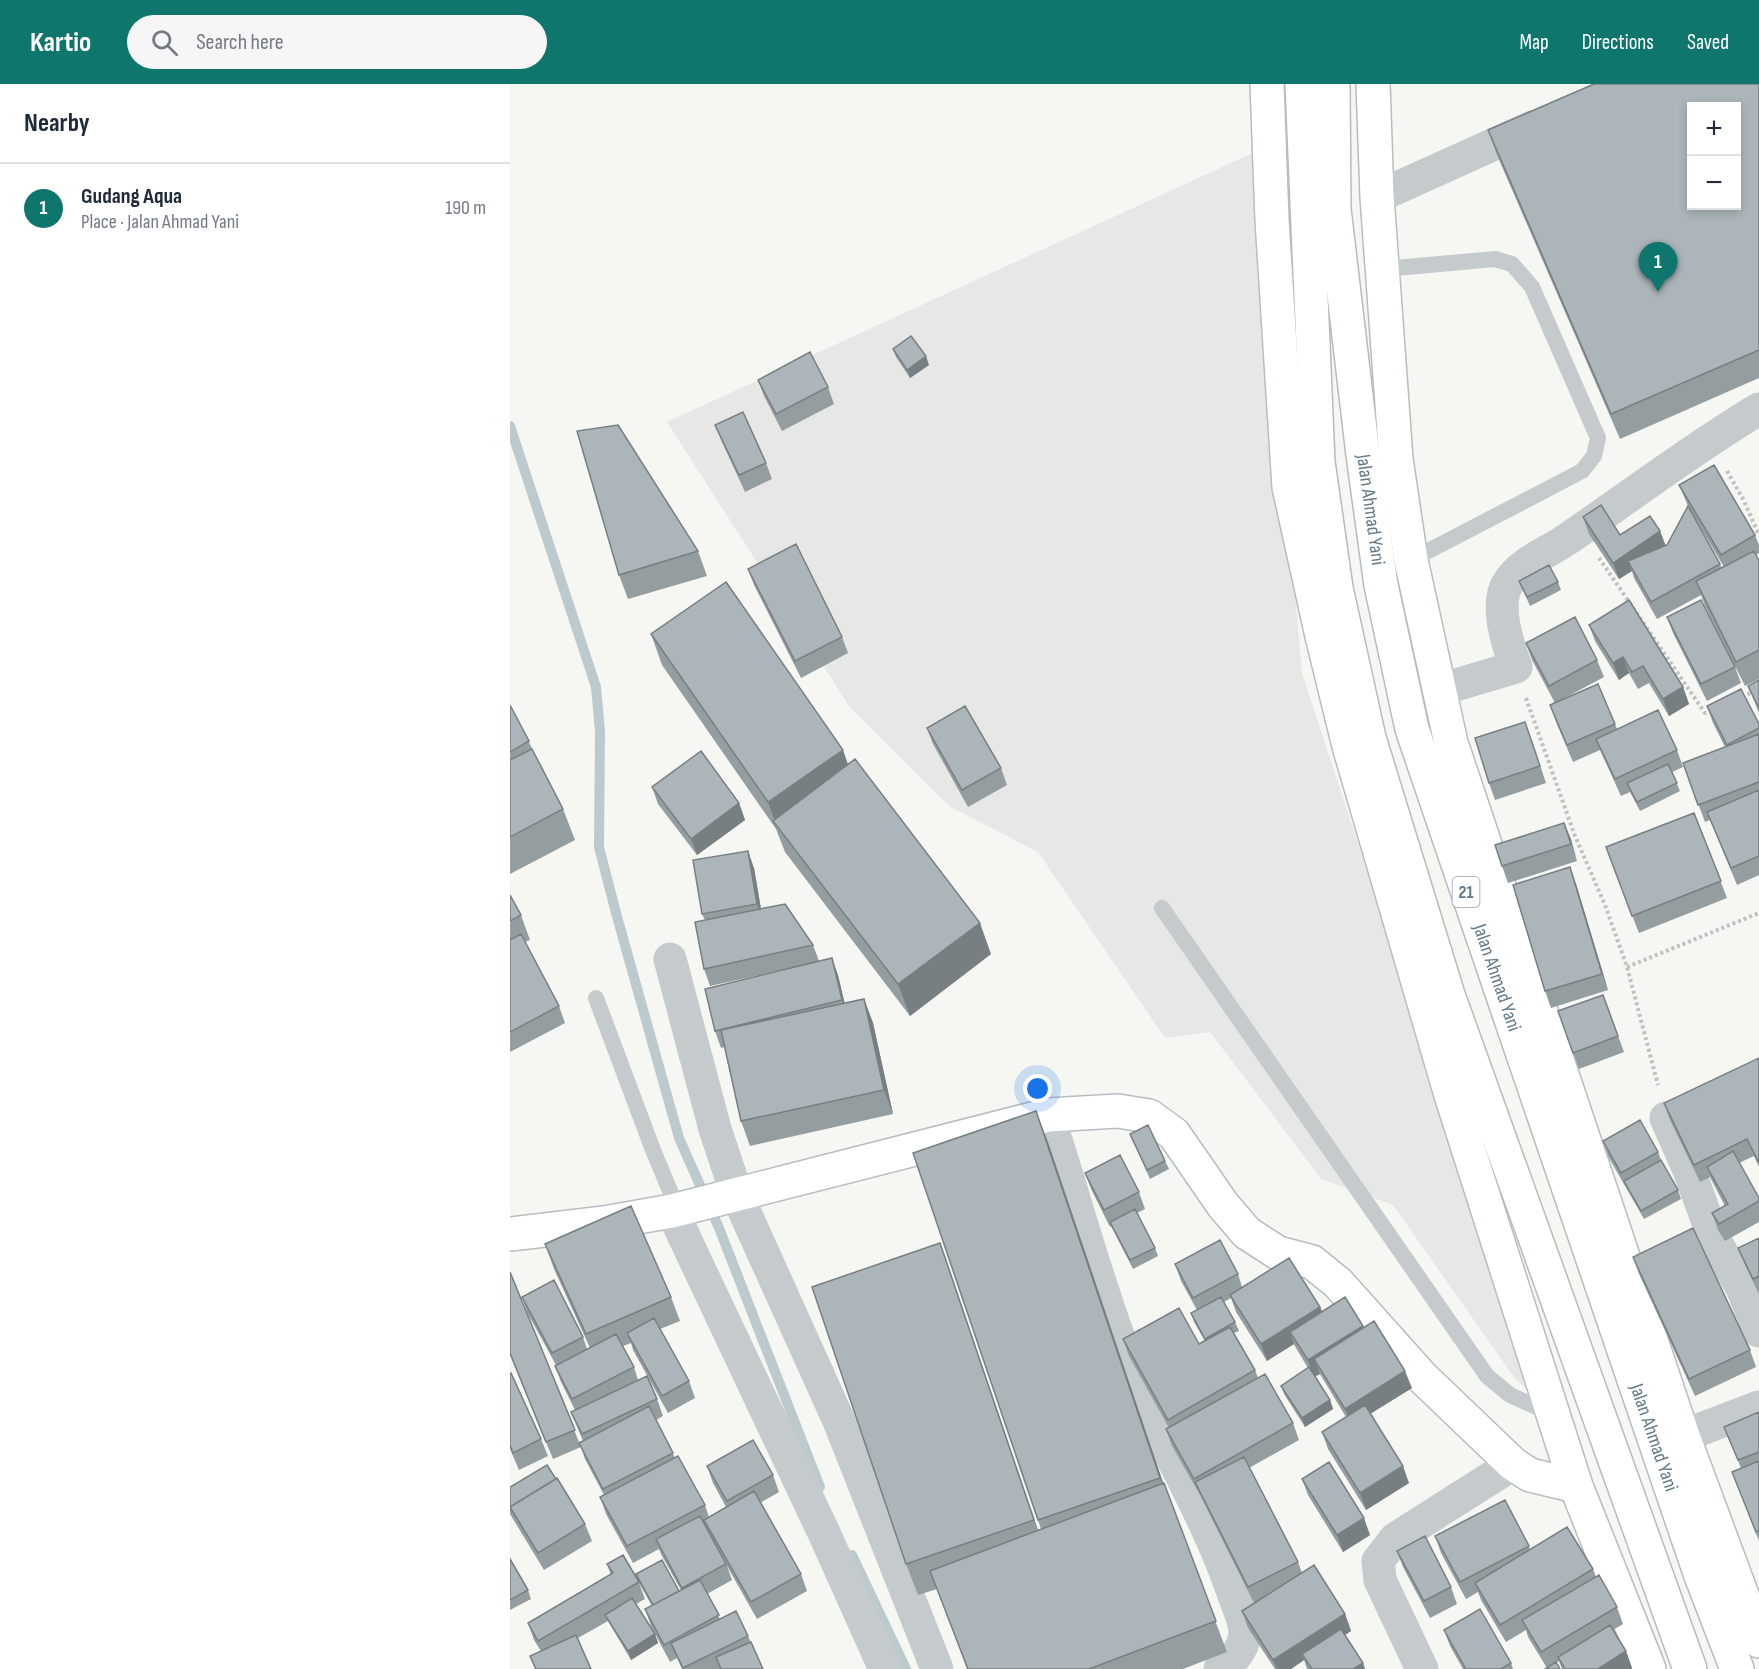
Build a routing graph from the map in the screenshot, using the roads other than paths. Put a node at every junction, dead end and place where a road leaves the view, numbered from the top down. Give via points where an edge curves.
1 (1267, 84) edge
2 (1302, 84) edge
3 (1333, 84) edge
4 (1373, 84) edge
5 (1562, 114) edge
6 (1377, 197) junction
7 (1384, 269) junction
8 (1759, 409) edge
9 (1412, 560) junction
10 (1439, 690) junction
11 (1161, 908) dead end
12 (670, 959) dead end
13 (596, 998) dead end
14 (1695, 1100) edge
15 (1048, 1115) junction
16 (1628, 1139) junction
17 (729, 1197) junction
18 (678, 1210) junction
19 (510, 1234) edge
20 (1759, 1330) edge
21 (1759, 1407) edge
22 (1553, 1414) junction
23 (1683, 1436) junction
24 (1513, 1464) junction
25 (1576, 1486) junction
26 (1759, 1641) edge
27 (1227, 1667) edge
28 (885, 1669) edge
29 (937, 1669) edge
30 (1422, 1669) edge
31 (1649, 1669) edge
32 (1690, 1669) edge
33 (1737, 1669) edge

1 - 22 main road via 1289,487 1349,746 1451,1095
2 - 32 main road via 1318,462 1336,588 1369,738 1448,995
3 - 33 main road, Jalan Ahmad Yani / 21 via 1334,209 1363,455 1381,585 1412,729 1700,1573
4 - 6 main road
5 - 6 street
6 - 7 main road
7 - 9 main road via 1396,459
7 - 9 lane via 1495,259 1512,264 1532,287 1598,438 1594,456 1582,471
8 - 10 street via 1527,563 1507,584 1502,612 1515,667
9 - 10 main road
10 - 16 main road via 1451,743
11 - 22 lane via 1487,1376 1510,1395
12 - 17 street
13 - 18 lane
14 - 16 street
15 - 17 main road
15 - 24 main road via 1118,1111 1149,1116 1174,1134 1247,1233 1278,1253 1312,1262 1338,1283 1422,1377
15 - 27 street via 1124,1353 1220,1556 1240,1614 1245,1633 1240,1650
16 - 20 street via 1689,1170 1714,1239 1742,1288
16 - 23 main road
17 - 18 main road
17 - 29 street via 839,1421
18 - 19 main road
18 - 28 street
21 - 23 street
22 - 25 main road
23 - 26 main road
24 - 25 main road via 1530,1475
24 - 30 street via 1395,1539 1378,1561 1380,1580
25 - 31 main road

